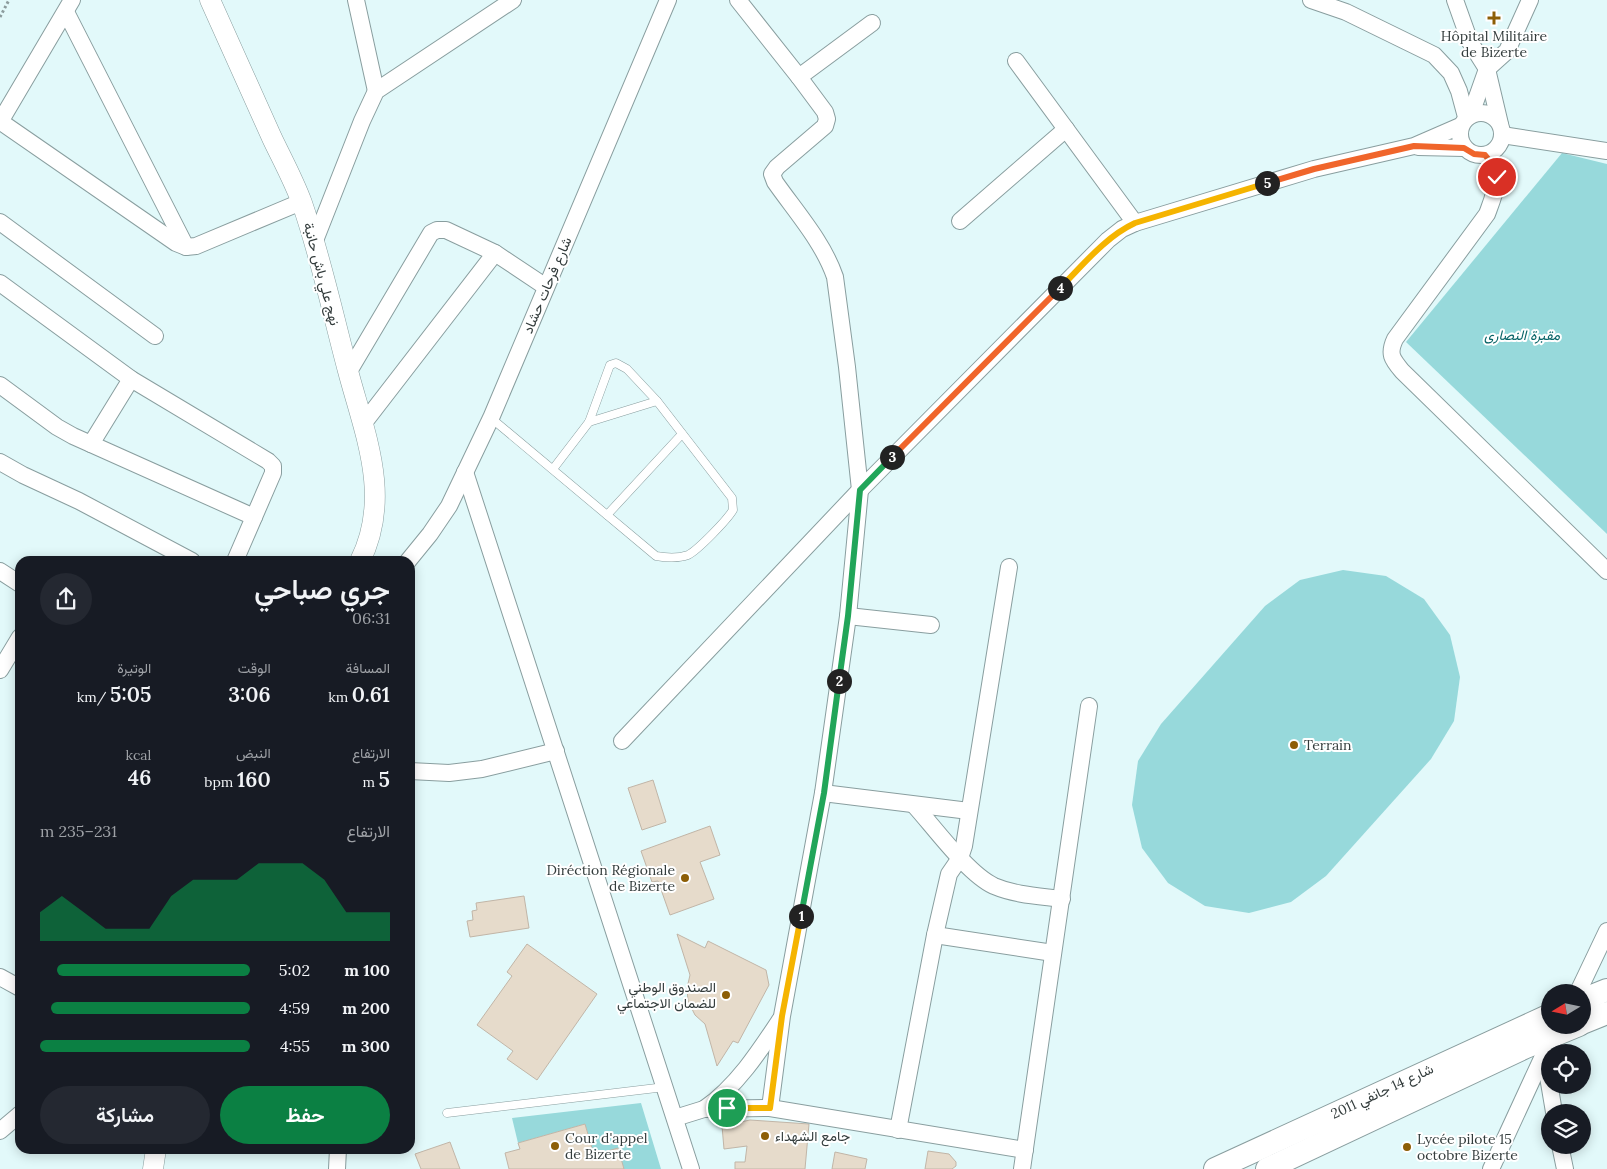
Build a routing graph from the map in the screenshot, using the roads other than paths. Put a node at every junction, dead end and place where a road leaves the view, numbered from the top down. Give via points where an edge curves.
1 (210, 0) edge
2 (356, 0) edge
3 (668, 0) edge
4 (1311, 0) edge
5 (1455, 0) edge
6 (1530, 0) edge
7 (508, 1) edge
8 (747, 3) edge
9 (69, 6) edge
10 (872, 23) dead end
11 (1016, 61) dead end
12 (1487, 69) junction
13 (799, 77) junction
14 (376, 91) junction
15 (1466, 119) junction
16 (0, 122) edge
17 (1066, 129) junction
18 (1501, 130) junction
19 (1414, 146) junction
20 (1464, 148) junction
21 (1607, 151) edge
22 (1485, 155) junction
23 (301, 202) junction
24 (960, 221) dead end
25 (0, 222) edge
26 (1135, 223) junction
27 (314, 243) junction
28 (186, 247) junction
29 (495, 253) junction
30 (0, 282) edge
31 (546, 286) junction
32 (155, 336) dead end
33 (348, 373) junction
34 (131, 379) junction
35 (0, 385) edge
36 (657, 401) junction
37 (491, 418) junction
38 (589, 422) junction
39 (363, 424) junction
40 (682, 434) junction
41 (91, 444) junction
42 (0, 462) edge
43 (553, 468) junction
44 (464, 472) junction
45 (860, 490) junction
46 (607, 515) junction
47 (254, 517) junction
48 (171, 556) edge
49 (237, 556) edge
50 (362, 556) edge
51 (412, 556) edge
52 (1009, 567) dead end
53 (0, 571) edge
54 (1607, 571) edge
55 (15, 581) edge
56 (848, 616) junction
57 (931, 625) dead end
58 (15, 644) edge
59 (2, 663) edge
60 (1089, 706) dead end
61 (622, 740) dead end
62 (556, 752) junction
63 (415, 771) edge
64 (824, 793) junction
65 (914, 805) junction
66 (969, 812) junction
67 (960, 858) junction
68 (1062, 899) junction
69 (1607, 930) edge
70 (935, 935) junction
71 (1053, 953) junction
72 (0, 976) edge
73 (1582, 984) edge
74 (15, 985) edge
75 (1607, 990) edge
76 (1591, 996) edge
77 (1607, 1013) edge
78 (782, 1016) junction
79 (1591, 1019) edge
80 (1541, 1034) edge
81 (1541, 1034) edge
82 (1543, 1034) edge
83 (1543, 1034) edge
84 (665, 1087) junction
85 (1553, 1104) edge
86 (770, 1108) junction
87 (704, 1109) junction
88 (447, 1113) dead end
89 (15, 1118) edge
90 (675, 1118) junction
91 (898, 1130) junction
92 (0, 1131) edge
93 (1025, 1150) junction
94 (155, 1154) edge
95 (338, 1154) edge
96 (1562, 1154) edge
97 (153, 1169) edge
98 (337, 1169) edge
99 (691, 1169) edge
100 (1022, 1169) edge
101 (1216, 1169) edge
102 (1267, 1169) edge
103 (1492, 1169) edge
104 (1565, 1169) edge

1 - 23 street, نهج علي باش حانبة
2 - 14 street
3 - 31 street, شارع فرحات حشاد
4 - 15 street via 1346,12 1434,55 1451,73
5 - 12 street via 1470,42
6 - 12 street via 1507,51
7 - 14 street
8 - 13 street
9 - 16 street
9 - 28 street
10 - 13 street
11 - 17 street
12 - 15 street
12 - 18 street
13 - 45 street via 827,119 825,126 772,174 822,248 835,278
14 - 27 street
15 - 18 street via 1484,112 1491,114
15 - 19 street
15 - 20 street via 1459,138
16 - 28 street
17 - 24 street
17 - 26 street
18 - 21 street
18 - 22 street via 1499,146
19 - 20 street
19 - 26 street via 1314,169
20 - 22 street via 1474,154
22 - 54 street via 1497,177 1495,195 1487,214 1395,340 1391,356 1402,371
23 - 27 street, نهج علي باش حانبة
23 - 28 street via 196,246
25 - 32 street
26 - 45 street via 1108,240
27 - 33 street, نهج علي باش حانبة
29 - 31 street
29 - 33 street via 446,230 431,233
29 - 39 street
30 - 34 street
31 - 37 street, شارع فرحات حشاد
33 - 39 street, نهج علي باش حانبة
34 - 41 street
34 - 47 street via 273,466
35 - 41 street via 57,427
36 - 38 lane
36 - 38 lane via 627,369 616,363 610,365
36 - 40 lane
37 - 43 lane
37 - 44 street, شارع فرحات حشاد
38 - 43 lane
39 - 50 street, نهج علي باش حانبة via 376,501 374,525
40 - 46 lane
40 - 46 lane via 732,498 733,510 726,521 689,554 671,558 656,556
41 - 47 street
42 - 48 street via 78,501
43 - 46 lane
44 - 51 street, شارع فرحات حشاد via 449,506
44 - 62 street
45 - 56 street
45 - 61 street
47 - 49 street
52 - 66 street
53 - 55 street
56 - 57 street
56 - 64 street
58 - 59 street
60 - 68 street
62 - 63 street via 482,769 449,773
62 - 84 street
64 - 65 street
64 - 78 street
65 - 66 street
65 - 67 street
66 - 67 street
67 - 68 street via 977,876 994,886 1016,893
67 - 70 street via 949,874
68 - 71 street
69 - 73 street
70 - 71 street
70 - 91 street
71 - 93 street
72 - 74 street
75 - 76 main road
77 - 79 main road
78 - 86 street
78 - 87 street via 754,1058 726,1091
80 - 101 main road, شارع 14 جانفي 2011
81 - 102 main road, شارع 14 جانفي 2011
82 - 85 street
83 - 103 street
84 - 88 lane
84 - 90 street
86 - 87 street
86 - 91 street
87 - 90 street
89 - 92 street
90 - 99 street
91 - 93 street
93 - 100 street
94 - 97 street
95 - 98 street
96 - 104 street

